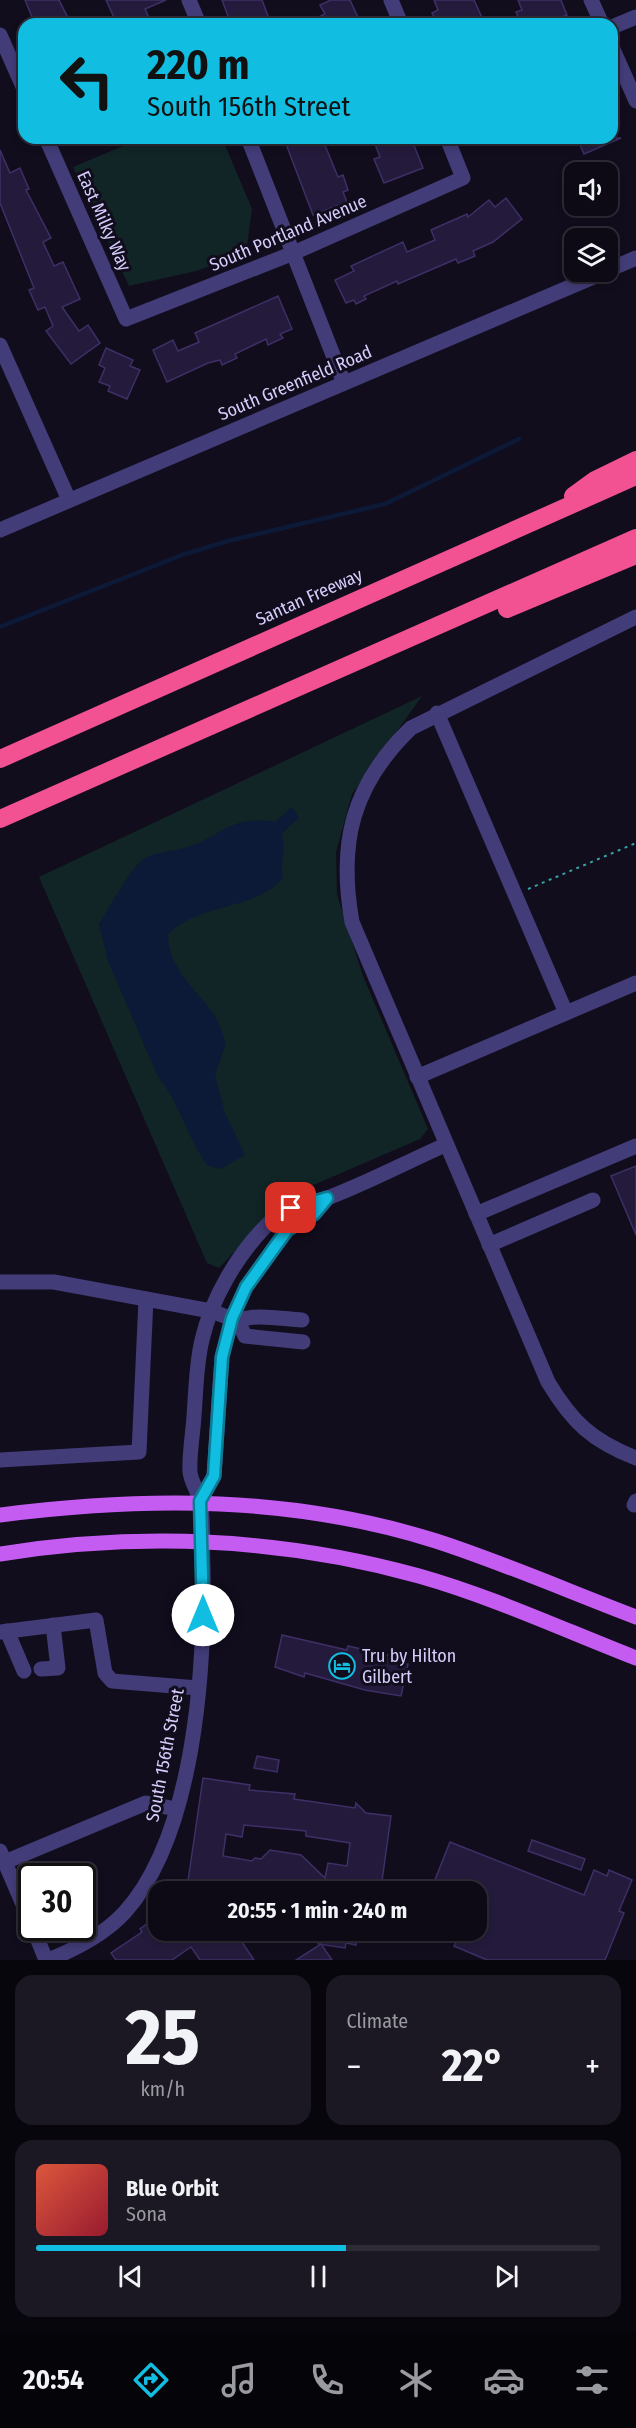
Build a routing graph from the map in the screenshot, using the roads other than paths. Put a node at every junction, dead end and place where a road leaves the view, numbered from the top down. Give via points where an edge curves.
1 (189, 0) edge
2 (392, 0) edge
3 (591, 0) edge
4 (636, 17) edge
5 (196, 18) edge
6 (399, 18) edge
7 (599, 18) edge
8 (618, 24) edge
9 (0, 35) edge
10 (618, 60) edge
11 (18, 76) edge
12 (636, 101) edge
13 (49, 144) edge
14 (251, 144) edge
15 (449, 144) edge
16 (291, 254) junction
17 (636, 258) edge
18 (618, 266) edge
19 (580, 282) edge
20 (126, 320) joint
21 (0, 345) edge
22 (344, 383) junction
23 (636, 460) edge
24 (636, 476) edge
25 (69, 500) junction
26 (546, 516) junction
27 (0, 530) edge
28 (636, 538) edge
29 (636, 555) edge
30 (636, 617) edge
31 (312, 683) junction
32 (437, 713) junction
33 (0, 759) edge
34 (0, 819) edge
35 (636, 983) edge
36 (566, 1013) junction
37 (417, 1077) junction
38 (445, 1145) junction
39 (636, 1146) edge
40 (327, 1198) junction
41 (593, 1200) dead end
42 (476, 1214) junction
43 (489, 1245) junction
44 (0, 1282) edge
45 (146, 1299) junction
46 (211, 1311) junction
47 (269, 1319) junction
48 (235, 1320) junction
49 (302, 1320) dead end
50 (266, 1339) junction
51 (303, 1342) dead end
52 (636, 1458) edge
53 (0, 1460) edge
54 (200, 1501) junction
55 (0, 1515) edge
56 (201, 1541) junction
57 (0, 1554) edge
58 (636, 1617) edge
59 (53, 1625) junction
60 (3, 1631) edge
61 (636, 1658) edge
62 (41, 1669) dead end
63 (24, 1671) dead end
64 (198, 1688) junction
65 (176, 1809) junction
66 (2, 1856) edge
67 (18, 1893) edge
68 (39, 1941) edge
69 (47, 1960) edge

1 - 5 street
2 - 6 street
3 - 7 street
4 - 8 street
9 - 11 street
10 - 12 street
13 - 20 street, East Milky Way
14 - 16 street
15 - 16 street, South Portland Avenue via 463,178
16 - 20 street, South Portland Avenue
16 - 22 street
17 - 18 street, South Greenfield Road
19 - 22 street, South Greenfield Road
21 - 25 street
22 - 25 street, South Greenfield Road
23 - 26 highway via 595,480
24 - 26 highway, Santan Freeway
25 - 27 street, South Greenfield Road
26 - 33 highway, Santan Freeway
28 - 31 highway
29 - 31 highway
30 - 32 street
31 - 34 highway
32 - 36 street
32 - 37 street via 411,728 382,757 360,800 346,849 352,922
35 - 36 street
36 - 37 street
37 - 38 street
38 - 40 street, South 156th Street
38 - 42 street
39 - 42 street
40 - 46 street, South 156th Street via 291,1208 266,1225 233,1269
40 - 48 street, South 156th Street via 314,1214 287,1230 246,1287
41 - 43 street
42 - 43 street
43 - 52 street via 548,1382 569,1414 608,1447
44 - 45 street via 54,1282
45 - 46 street
45 - 53 street via 139,1452
46 - 48 street
46 - 54 street, South 156th Street via 198,1358 190,1473
47 - 48 street via 250,1316
47 - 49 street
47 - 50 street
48 - 50 street via 245,1336
48 - 54 street, South 156th Street via 222,1357 214,1476
50 - 51 street
54 - 55 main road via 64,1507
54 - 56 street, South 156th Street
54 - 58 main road via 356,1521 436,1541
56 - 57 main road via 82,1544
56 - 61 main road via 322,1554 420,1576
56 - 64 street, South 156th Street via 203,1609
59 - 60 street
59 - 62 street via 58,1668
59 - 64 street via 96,1620 105,1673 112,1681
60 - 63 street
64 - 65 street, South 156th Street
65 - 66 street via 146,1803
65 - 69 street, South 156th Street via 160,1859 134,1901 100,1934
66 - 67 street
68 - 69 street

